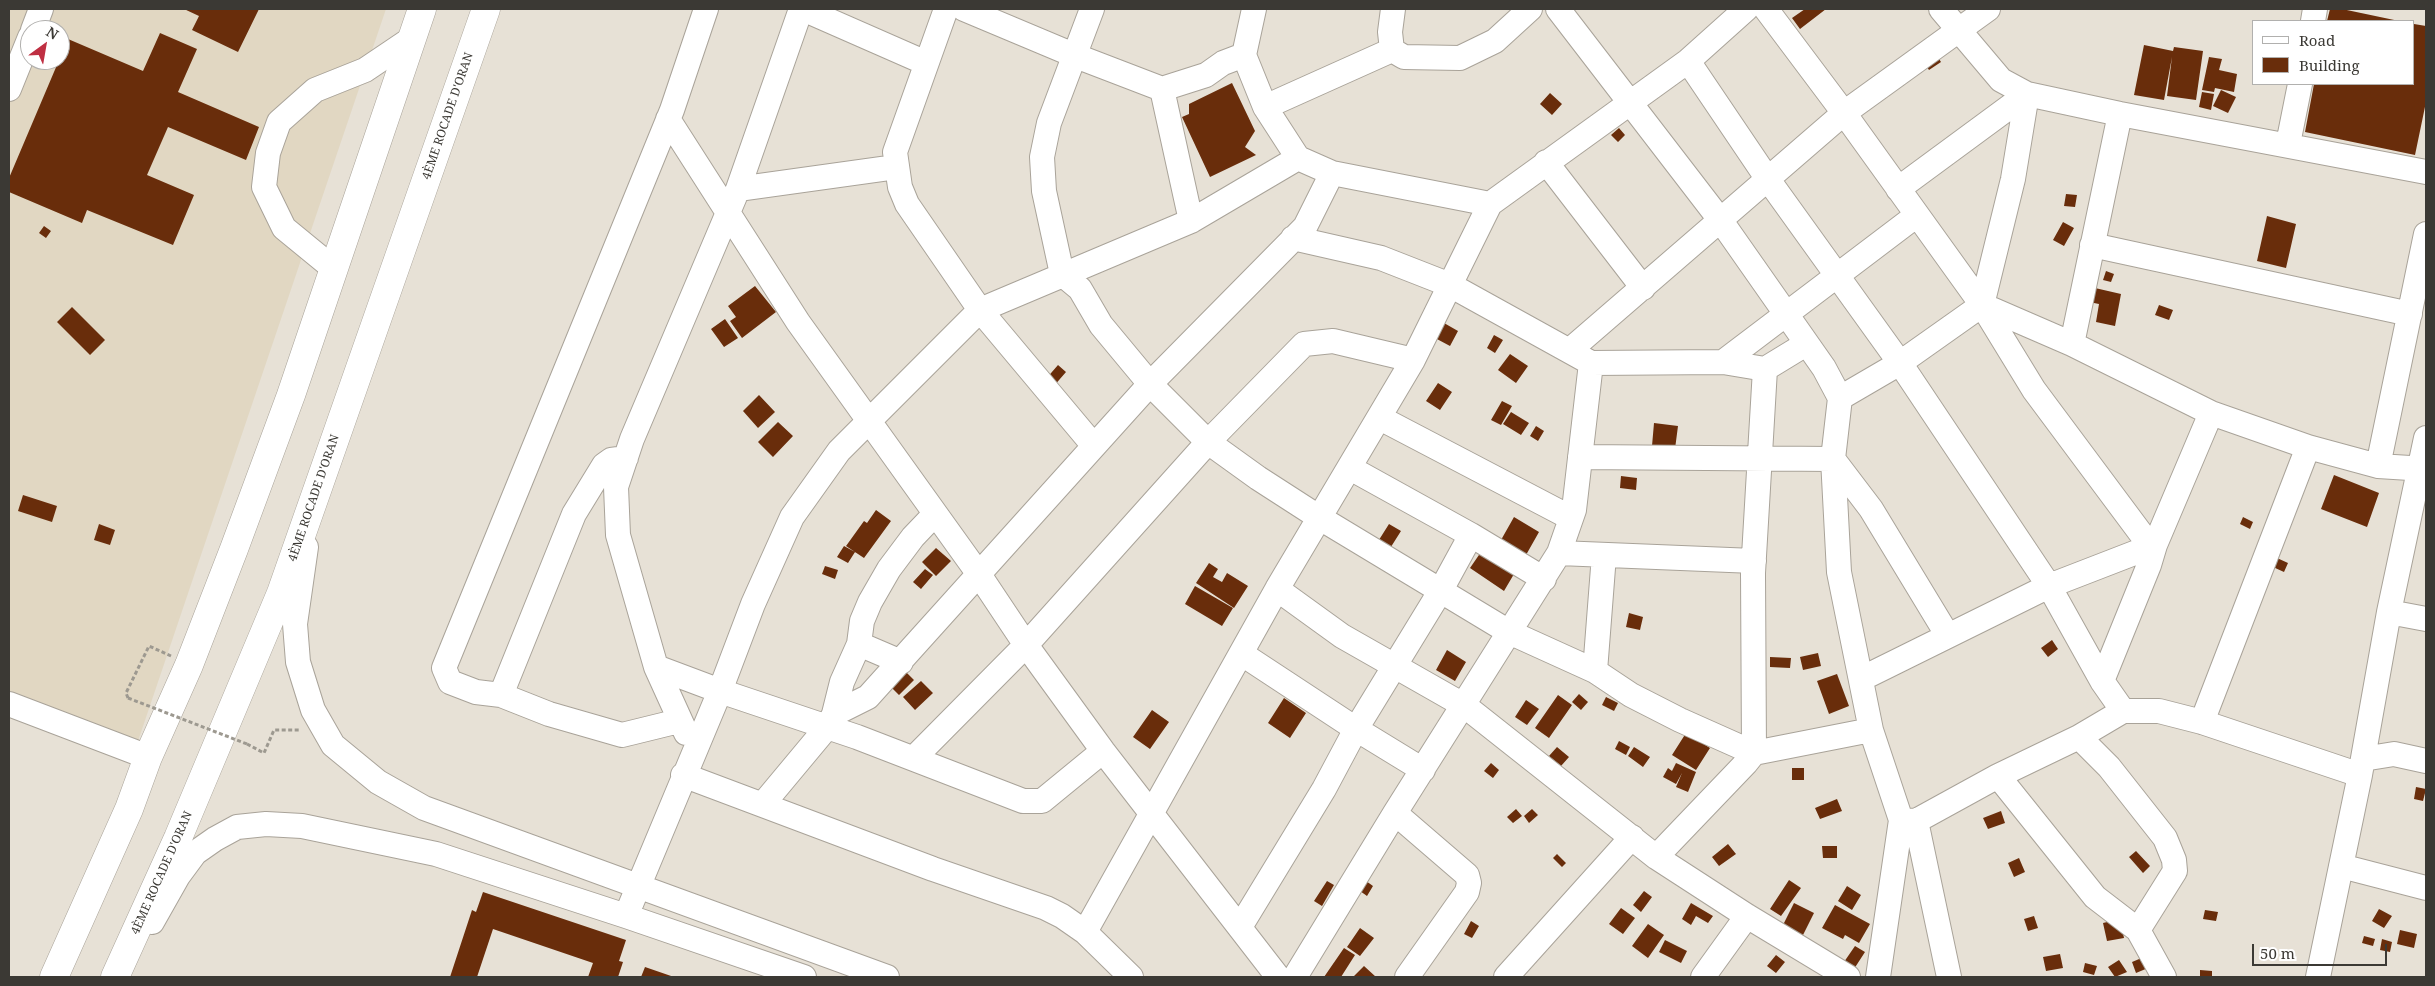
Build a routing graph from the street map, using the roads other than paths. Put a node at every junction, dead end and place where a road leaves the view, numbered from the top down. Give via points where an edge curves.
1 (422, 9) edge
2 (486, 9) edge
3 (706, 9) edge
4 (802, 9) edge
5 (946, 9) edge
6 (964, 9) edge
7 (1092, 9) edge
8 (1254, 9) edge
9 (1394, 9) edge
10 (1530, 9) edge
11 (1558, 9) edge
12 (1746, 9) edge
13 (1766, 9) edge
14 (1941, 9) edge
15 (1988, 9) edge
16 (1959, 31) junction
17 (412, 39) junction
18 (1392, 50) junction
19 (1244, 55) junction
20 (1076, 56) junction
21 (20, 61) edge
22 (1688, 61) junction
23 (926, 63) junction
24 (2300, 85) edge
25 (9, 89) edge
26 (1162, 89) junction
27 (2027, 94) junction
28 (1630, 100) junction
29 (1265, 108) junction
30 (1844, 113) junction
31 (2120, 114) junction
32 (668, 119) junction
33 (2288, 144) junction
34 (1298, 158) junction
35 (1546, 162) junction
36 (896, 167) junction
37 (2426, 172) edge
38 (1332, 173) junction
39 (1767, 178) junction
40 (738, 189) junction
41 (1898, 189) junction
42 (1490, 204) junction
43 (728, 211) junction
44 (1918, 215) junction
45 (1190, 221) junction
46 (1721, 221) junction
47 (2426, 234) edge
48 (1293, 238) junction
49 (2092, 245) junction
50 (334, 269) junction
51 (1062, 274) junction
52 (1836, 275) junction
53 (1450, 285) junction
54 (1643, 288) junction
55 (1982, 305) junction
56 (980, 310) junction
57 (1785, 314) junction
58 (2410, 314) junction
59 (1806, 344) junction
60 (2072, 344) junction
61 (1570, 350) junction
62 (1413, 360) junction
63 (1723, 362) junction
64 (1591, 363) junction
65 (1900, 363) junction
66 (1765, 369) junction
67 (1150, 384) junction
68 (1840, 398) junction
69 (2211, 413) junction
70 (1380, 418) junction
71 (869, 420) junction
72 (2426, 438) edge
73 (1208, 442) junction
74 (1094, 446) junction
75 (2308, 447) junction
76 (1580, 457) junction
77 (626, 458) junction
78 (1759, 458) junction
79 (1833, 459) junction
80 (2378, 466) junction
81 (1350, 468) junction
82 (2423, 468) edge
83 (313, 501) junction
84 (935, 514) junction
85 (1320, 518) junction
86 (1571, 518) junction
87 (1471, 535) junction
88 (2155, 545) junction
89 (1559, 553) junction
90 (1604, 555) junction
91 (1754, 560) junction
92 (978, 572) junction
93 (1544, 579) junction
94 (2049, 586) junction
95 (1277, 590) junction
96 (1440, 590) junction
97 (2389, 612) junction
98 (2426, 619) edge
99 (1509, 632) junction
100 (1948, 636) junction
101 (859, 644) junction
102 (1026, 644) junction
103 (1242, 654) junction
104 (901, 662) junction
105 (1395, 665) junction
106 (656, 667) junction
107 (1595, 671) junction
108 (1861, 679) junction
109 (2102, 681) junction
110 (720, 691) junction
111 (502, 696) junction
112 (9, 704) edge
113 (1464, 706) junction
114 (2123, 711) junction
115 (831, 720) junction
116 (679, 721) junction
117 (2202, 722) junction
118 (1356, 729) junction
119 (1871, 730) junction
120 (2079, 737) junction
121 (695, 748) junction
122 (1102, 751) junction
123 (1754, 753) junction
124 (148, 757) junction
125 (914, 758) junction
126 (2426, 761) edge
127 (2361, 767) junction
128 (1423, 770) junction
129 (683, 775) junction
130 (1998, 776) junction
131 (763, 804) junction
132 (1150, 812) junction
133 (1395, 813) junction
134 (1908, 821) junction
135 (1632, 837) junction
136 (1656, 857) junction
137 (2341, 866) junction
138 (639, 886) junction
139 (2426, 888) edge
140 (626, 916) junction
141 (1746, 916) junction
142 (1240, 928) junction
143 (2138, 930) junction
144 (1085, 932) junction
145 (54, 977) edge
146 (116, 977) edge
147 (120, 977) edge
148 (804, 977) edge
149 (887, 977) edge
150 (1130, 977) edge
151 (1278, 977) edge
152 (1295, 977) edge
153 (1406, 977) edge
154 (1506, 977) edge
155 (1703, 977) edge
156 (1848, 977) edge
157 (1878, 977) edge
158 (1949, 977) edge
159 (2164, 977) edge
160 (2318, 977) edge

1 - 17 highway
2 - 83 highway, 4ÈME ROCADE D'ORAN
3 - 32 street
4 - 23 street
4 - 40 street
5 - 23 street
6 - 20 street
7 - 20 street
8 - 19 street
9 - 18 street via 1390,32
10 - 18 street via 1495,41 1460,58 1404,57
11 - 28 street
12 - 22 street
13 - 30 street
14 - 16 street
15 - 16 street
16 - 27 street via 2001,80
16 - 30 street
17 - 50 highway
17 - 50 street via 365,70 315,90 279,122 268,154 264,187 284,228
18 - 29 street
19 - 26 street via 1223,63 1206,75
19 - 29 street
20 - 26 street
20 - 51 street via 1049,123 1042,157 1044,191
21 - 25 street
22 - 28 street
22 - 39 street
23 - 36 street via 900,133 895,152
24 - 33 street
26 - 45 street
27 - 31 street
27 - 41 street
27 - 55 street via 2013,179
28 - 35 street
28 - 46 street
29 - 34 street
30 - 39 street
30 - 41 street
31 - 33 street
31 - 49 street
32 - 43 street
32 - 111 street via 444,668 450,682 476,692
33 - 37 street
34 - 38 street
34 - 45 street
35 - 42 street
35 - 54 street
36 - 40 street
36 - 56 street via 907,204
38 - 42 street
38 - 48 street via 1314,214 1306,227
39 - 46 street
39 - 52 street
40 - 43 street
41 - 44 street
42 - 53 street
43 - 71 street via 798,322
43 - 77 street
44 - 52 street
44 - 55 street
45 - 51 street
46 - 54 street
46 - 57 street
47 - 58 street
48 - 53 street via 1381,258
48 - 67 street
49 - 58 street
49 - 60 street
50 - 124 highway via 234,549 189,665
51 - 56 street
51 - 67 street via 1080,289 1101,325
52 - 57 street
52 - 65 street
53 - 61 street
53 - 62 street
54 - 61 street
55 - 60 street
55 - 65 street
55 - 88 street via 2034,390 2142,535
56 - 71 street
56 - 74 street
57 - 59 street
57 - 63 street
58 - 80 street
59 - 66 street
59 - 68 street
60 - 69 street
61 - 64 street
62 - 70 street
62 - 73 street via 1333,341 1304,344
63 - 64 street
63 - 66 street
64 - 76 street
65 - 68 street
65 - 94 street
66 - 78 street
67 - 73 street
67 - 74 street
68 - 79 street
69 - 75 street
69 - 88 street
70 - 81 street
70 - 86 street
71 - 84 street
71 - 110 street via 838,451 792,517 753,604
72 - 82 street
73 - 85 street
73 - 102 street
74 - 92 street
75 - 80 street
75 - 117 street
76 - 78 street
76 - 86 street
77 - 106 street via 616,488 618,535
77 - 111 street via 604,465 574,514
78 - 79 street
78 - 91 street
79 - 100 street via 1871,509
79 - 108 street via 1839,572
80 - 82 street
81 - 85 street
81 - 87 street
82 - 97 street
83 - 138 street via 295,624 298,662 313,710 333,745 378,782 424,808
83 - 146 highway, 4ÈME ROCADE D'ORAN via 281,592
84 - 92 street
84 - 101 street via 889,569 862,621
85 - 95 street
85 - 96 street
86 - 89 street
87 - 93 street
87 - 96 street
88 - 94 street
88 - 109 street
89 - 90 street
89 - 93 street
90 - 91 street
90 - 107 street
91 - 123 street
92 - 102 street
92 - 104 street
93 - 99 street
94 - 100 street
94 - 109 street
95 - 103 street
95 - 105 street via 1342,636
96 - 99 street
96 - 105 street
97 - 98 street
97 - 127 street
99 - 107 street
99 - 113 street
100 - 108 street
101 - 104 street
101 - 115 street via 842,682
102 - 122 street
102 - 125 street
103 - 118 street
103 - 132 street
104 - 115 street via 868,696
105 - 113 street
105 - 118 street
106 - 110 street
106 - 116 street
107 - 123 street via 1631,695
108 - 119 street
109 - 114 street
110 - 115 street
110 - 121 street
111 - 116 street via 557,717 622,735
112 - 124 street
113 - 128 street
113 - 135 street
114 - 117 street via 2159,712
114 - 120 street
115 - 125 street
115 - 131 street
116 - 121 street
117 - 127 street
118 - 128 street
118 - 142 street via 1324,789
119 - 123 street
119 - 134 street
120 - 130 street
120 - 143 street via 2109,767 2165,838 2174,860 2175,871
121 - 129 street
122 - 125 street via 1042,801 1023,801
122 - 132 street
123 - 136 street
124 - 145 highway via 129,809
126 - 127 street via 2394,754
127 - 137 street
128 - 133 street
129 - 131 street
129 - 138 street
130 - 134 street
130 - 143 street via 2095,897
131 - 144 street via 933,870 1046,908
132 - 142 street
132 - 144 street
133 - 152 street
133 - 153 street via 1467,875 1469,883 1467,892
134 - 157 street
134 - 158 street
135 - 136 street
135 - 154 street
136 - 141 street
137 - 139 street
137 - 160 street
138 - 140 street
138 - 149 street
140 - 147 street via 436,854 302,826 266,824 236,827 195,853 178,876
140 - 148 street
141 - 155 street
141 - 156 street
142 - 151 street
143 - 159 street
144 - 150 street

